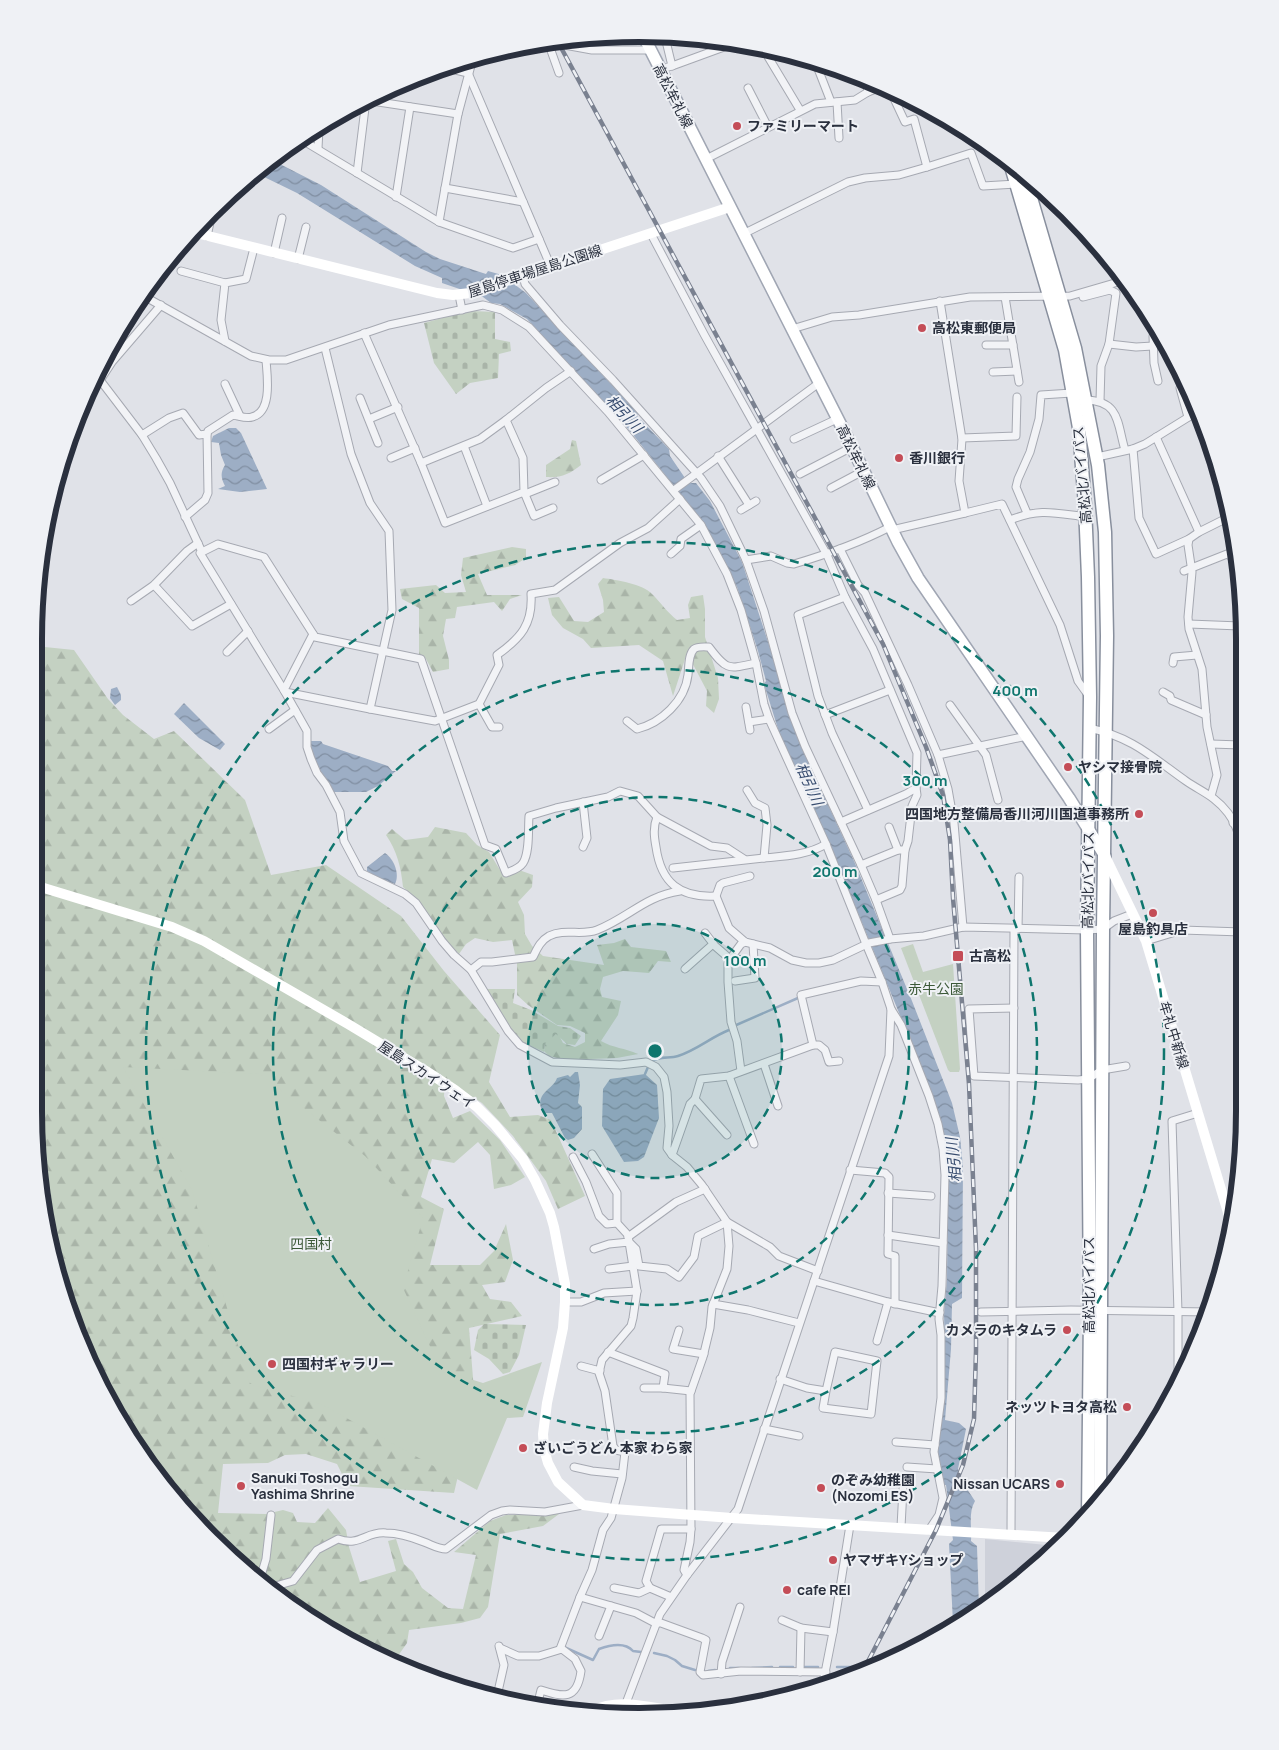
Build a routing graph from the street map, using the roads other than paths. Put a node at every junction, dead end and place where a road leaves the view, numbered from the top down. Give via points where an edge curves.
1 (647, 42) edge
2 (666, 43) edge
3 (574, 47) edge
4 (722, 49) edge
5 (548, 50) edge
6 (651, 50) junction
7 (768, 57) edge
8 (470, 68) edge
9 (666, 68) junction
10 (819, 70) edge
11 (459, 71) edge
12 (468, 73) junction
13 (559, 73) dead end
14 (748, 88) dead end
15 (867, 88) edge
16 (873, 90) edge
17 (868, 92) junction
18 (895, 100) edge
19 (379, 102) edge
20 (834, 102) junction
21 (410, 107) junction
22 (364, 110) edge
23 (800, 110) junction
24 (458, 114) junction
25 (768, 127) junction
26 (318, 137) edge
27 (839, 138) dead end
28 (308, 143) edge
29 (318, 148) junction
30 (706, 160) junction
31 (927, 167) junction
32 (357, 173) junction
33 (1019, 179) edge
34 (1021, 181) edge
35 (445, 188) junction
36 (396, 197) junction
37 (524, 202) junction
38 (730, 207) junction
39 (282, 218) dead end
40 (439, 222) junction
41 (209, 225) edge
42 (306, 227) dead end
43 (201, 234) edge
44 (651, 234) junction
45 (743, 234) junction
46 (207, 236) junction
47 (539, 238) junction
48 (254, 248) junction
49 (274, 253) junction
50 (298, 259) junction
51 (551, 267) junction
52 (181, 271) dead end
53 (518, 277) junction
54 (1117, 282) edge
55 (225, 283) junction
56 (461, 295) junction
57 (1060, 296) junction
58 (1005, 297) junction
59 (150, 299) edge
60 (940, 301) junction
61 (161, 305) junction
62 (462, 310) junction
63 (792, 329) junction
64 (364, 333) junction
65 (1153, 336) dead end
66 (225, 341) junction
67 (1109, 344) junction
68 (1013, 345) junction
69 (986, 346) dead end
70 (1154, 346) junction
71 (325, 348) junction
72 (266, 360) junction
73 (109, 365) edge
74 (571, 371) junction
75 (1017, 371) junction
76 (993, 372) dead end
77 (102, 380) edge
78 (1019, 382) dead end
79 (1158, 382) dead end
80 (819, 383) junction
81 (225, 384) dead end
82 (1180, 388) dead end
83 (1072, 393) junction
84 (1017, 397) dead end
85 (360, 398) dead end
86 (1086, 400) junction
87 (1100, 401) junction
88 (398, 407) junction
89 (1192, 414) edge
90 (240, 416) junction
91 (1188, 417) junction
92 (369, 419) junction
93 (838, 419) junction
94 (506, 420) junction
95 (758, 428) junction
96 (207, 434) junction
97 (142, 435) junction
98 (1156, 437) junction
99 (962, 438) junction
100 (794, 439) dead end
101 (378, 442) dead end
102 (464, 446) junction
103 (852, 447) junction
104 (415, 448) junction
105 (1133, 448) junction
106 (1125, 450) junction
107 (644, 455) junction
108 (718, 456) junction
109 (1097, 457) junction
110 (391, 458) dead end
111 (421, 463) junction
112 (863, 471) junction
113 (800, 474) dead end
114 (693, 475) junction
115 (602, 480) dead end
116 (555, 482) dead end
117 (832, 488) dead end
118 (675, 490) junction
119 (525, 493) junction
120 (680, 499) junction
121 (756, 501) dead end
122 (749, 505) junction
123 (487, 506) junction
124 (553, 508) dead end
125 (741, 510) dead end
126 (965, 513) junction
127 (1027, 513) junction
128 (185, 517) junction
129 (1086, 517) junction
130 (1224, 519) edge
131 (1010, 520) junction
132 (701, 525) junction
133 (891, 528) junction
134 (1199, 532) junction
135 (1189, 539) junction
136 (198, 543) junction
137 (840, 549) junction
138 (202, 552) junction
139 (671, 554) dead end
140 (827, 555) junction
141 (1230, 556) edge
142 (746, 560) junction
143 (1188, 570) junction
144 (154, 585) junction
145 (845, 597) junction
146 (131, 601) dead end
147 (232, 604) junction
148 (1189, 624) junction
149 (1236, 626) edge
150 (248, 631) junction
151 (313, 634) junction
152 (227, 652) dead end
153 (381, 652) junction
154 (1197, 655) junction
155 (756, 663) junction
156 (1173, 663) dead end
157 (890, 690) junction
158 (285, 691) junction
159 (1163, 692) dead end
160 (1090, 697) junction
161 (479, 704) junction
162 (950, 705) dead end
163 (746, 707) dead end
164 (370, 709) junction
165 (295, 710) junction
166 (826, 715) junction
167 (1206, 715) junction
168 (441, 718) junction
169 (769, 719) junction
170 (627, 721) dead end
171 (749, 722) junction
172 (499, 727) dead end
173 (1089, 728) junction
174 (269, 729) dead end
175 (750, 730) dead end
176 (1106, 732) junction
177 (1027, 736) junction
178 (1211, 744) junction
179 (1236, 745) edge
180 (980, 747) junction
181 (938, 755) junction
182 (916, 788) junction
183 (747, 790) dead end
184 (1212, 796) junction
185 (998, 800) dead end
186 (584, 802) junction
187 (868, 810) junction
188 (657, 817) junction
189 (841, 822) junction
190 (1236, 822) edge
191 (1233, 823) junction
192 (889, 827) dead end
193 (1236, 830) edge
194 (1088, 831) junction
195 (826, 844) junction
196 (583, 847) dead end
197 (901, 850) junction
198 (1105, 856) junction
199 (764, 858) junction
200 (744, 859) junction
201 (861, 865) junction
202 (672, 868) dead end
203 (750, 876) dead end
204 (1019, 877) dead end
205 (42, 887) edge
206 (680, 891) junction
207 (716, 896) junction
208 (876, 900) junction
209 (1132, 914) junction
210 (963, 927) junction
211 (1016, 929) junction
212 (1103, 929) junction
213 (1087, 930) junction
214 (1236, 932) edge
215 (705, 933) dead end
216 (888, 939) junction
217 (1146, 941) junction
218 (745, 942) junction
219 (714, 944) junction
220 (753, 944) junction
221 (867, 944) junction
222 (730, 959) junction
223 (685, 969) dead end
224 (471, 970) junction
225 (735, 981) dead end
226 (882, 982) junction
227 (1014, 1008) junction
228 (891, 1009) junction
229 (813, 1045) junction
230 (839, 1061) dead end
231 (764, 1064) junction
232 (1126, 1066) dead end
233 (1102, 1070) junction
234 (740, 1071) junction
235 (729, 1076) junction
236 (1013, 1077) junction
237 (1088, 1079) junction
238 (695, 1099) junction
239 (778, 1106) dead end
240 (1198, 1114) junction
241 (727, 1135) dead end
242 (754, 1144) dead end
243 (592, 1154) dead end
244 (672, 1155) junction
245 (573, 1156) dead end
246 (850, 1170) junction
247 (705, 1189) junction
248 (888, 1193) junction
249 (931, 1196) dead end
250 (1228, 1210) edge
251 (727, 1222) junction
252 (617, 1223) junction
253 (888, 1235) junction
254 (629, 1240) junction
255 (944, 1243) junction
256 (594, 1248) dead end
257 (633, 1266) junction
258 (609, 1269) dead end
259 (818, 1271) junction
260 (814, 1281) junction
261 (637, 1292) junction
262 (565, 1302) junction
263 (892, 1303) junction
264 (713, 1304) junction
265 (1095, 1311) junction
266 (981, 1312) dead end
267 (1012, 1312) junction
268 (1178, 1312) junction
269 (1201, 1312) edge
270 (940, 1313) junction
271 (799, 1323) junction
272 (678, 1330) dead end
273 (877, 1341) dead end
274 (608, 1352) junction
275 (704, 1354) junction
276 (581, 1366) dead end
277 (1178, 1368) edge
278 (600, 1371) junction
279 (780, 1379) junction
280 (644, 1388) dead end
281 (663, 1388) junction
282 (691, 1391) junction
283 (826, 1391) junction
284 (764, 1429) junction
285 (799, 1436) dead end
286 (896, 1442) dead end
287 (935, 1445) junction
288 (574, 1466) dead end
289 (907, 1467) dead end
290 (937, 1469) junction
291 (622, 1474) junction
292 (903, 1489) dead end
293 (1100, 1490) edge
294 (1088, 1503) edge
295 (583, 1505) junction
296 (614, 1509) junction
297 (691, 1514) junction
298 (271, 1515) dead end
299 (732, 1518) junction
300 (850, 1525) junction
301 (901, 1527) junction
302 (691, 1529) junction
303 (929, 1530) junction
304 (1011, 1534) junction
305 (1057, 1537) edge
306 (262, 1572) edge
307 (687, 1575) junction
308 (278, 1585) edge
309 (614, 1588) dead end
310 (650, 1588) junction
311 (580, 1597) junction
312 (671, 1597) junction
313 (611, 1606) junction
314 (740, 1607) dead end
315 (782, 1620) dead end
316 (655, 1623) junction
317 (801, 1628) junction
318 (833, 1632) junction
319 (599, 1636) dead end
320 (560, 1649) junction
321 (800, 1672) junction
322 (826, 1672) junction
323 (721, 1674) junction
324 (824, 1678) edge
325 (498, 1690) edge
326 (539, 1698) edge
327 (602, 1706) edge
328 (624, 1707) edge

1 - 6 main road, 高松牟礼線
2 - 9 street
3 - 6 street via 592,50
4 - 9 street
5 - 13 street
6 - 9 main road, 高松牟礼線
7 - 23 street
8 - 12 street
9 - 30 main road, 高松牟礼線
10 - 20 street
11 - 12 street
12 - 24 street
12 - 37 street
14 - 25 street
15 - 17 street
16 - 17 street
17 - 20 street via 855,100
18 - 31 street via 905,122 914,119
19 - 21 street
20 - 23 street
20 - 27 street
21 - 24 street
21 - 36 street
22 - 32 street
23 - 25 street
24 - 35 street
25 - 30 street
26 - 29 street
28 - 29 street
29 - 32 street
30 - 38 main road, 高松牟礼線
31 - 33 street via 971,153 983,186
31 - 45 street via 899,175 848,182
32 - 36 street
34 - 57 highway, 高松北バイパス
35 - 37 street
35 - 40 street
36 - 40 street
37 - 47 street
38 - 44 street, 屋島停車場屋島公園線
38 - 45 main road, 高松牟礼線
39 - 49 street
40 - 47 street via 514,248
41 - 46 street
42 - 50 street
43 - 46 street, 屋島停車場屋島公園線
44 - 51 street, 屋島停車場屋島公園線
44 - 95 street
45 - 63 main road, 高松牟礼線
46 - 48 street, 屋島停車場屋島公園線
47 - 51 street
48 - 49 street, 屋島停車場屋島公園線
48 - 55 street via 246,279
49 - 50 street, 屋島停車場屋島公園線
50 - 56 street, 屋島停車場屋島公園線 via 437,293
51 - 53 street, 屋島停車場屋島公園線
52 - 55 street
53 - 56 street, 屋島停車場屋島公園線
53 - 114 street
54 - 57 street
55 - 66 street via 221,320
56 - 62 street
57 - 58 street
57 - 67 street via 1074,298 1110,290 1116,293
57 - 83 highway, 高松北バイパス
57 - 86 highway, 高松北バイパス
58 - 60 street
58 - 68 street
59 - 61 street
60 - 63 street via 832,317
60 - 99 street
61 - 66 street
61 - 73 street
62 - 64 street via 389,324
62 - 74 street via 483,305 511,314 529,327
63 - 80 main road, 高松牟礼線
64 - 71 street
64 - 88 street
65 - 70 street
66 - 72 street via 251,356
67 - 70 street
67 - 87 street via 1101,366
68 - 69 street
68 - 75 street
70 - 79 street
71 - 72 street via 286,360
71 - 153 street via 350,454 370,503 389,531 392,610
72 - 90 street via 266,404 257,416
74 - 94 street
74 - 107 street
75 - 76 street
75 - 78 street
77 - 97 street
80 - 93 main road, 高松牟礼線
80 - 95 street
81 - 90 street
82 - 91 street
83 - 127 street via 1041,395 1039,419 1016,487
83 - 129 highway, 高松北バイパス via 1079,428
84 - 99 street via 1016,436
85 - 92 street
86 - 87 street
86 - 109 highway, 高松北バイパス
87 - 106 street via 1114,412
88 - 92 street
88 - 104 street
89 - 91 street
90 - 96 street via 233,415 221,421
91 - 98 street
92 - 101 street
93 - 100 street
93 - 103 main road, 高松牟礼線
94 - 102 street
94 - 119 street via 523,458
95 - 108 street
95 - 140 street
96 - 97 street via 200,435 183,413
96 - 128 street via 208,493 205,500
97 - 128 street via 170,483
98 - 105 street
98 - 134 street
99 - 126 street via 959,481
102 - 111 street
102 - 123 street
103 - 112 main road, 高松牟礼線
103 - 113 street
104 - 110 street
104 - 111 street
105 - 106 street
105 - 135 street via 1139,518 1156,554
106 - 109 street
107 - 115 street
107 - 118 street
108 - 114 street
108 - 122 street
109 - 176 highway, 高松北バイパス via 1107,569
111 - 123 street via 445,523
112 - 117 street
112 - 133 main road, 高松牟礼線
114 - 118 street
114 - 142 street via 701,478 720,506
116 - 119 street
118 - 120 street
119 - 123 street
119 - 124 street via 534,516
120 - 132 street
120 - 161 street via 648,528 620,543 555,590 531,594 532,613 512,644 497,655 499,665
121 - 122 street
122 - 125 street
126 - 131 street via 1002,504
126 - 133 street
127 - 129 street via 1051,512
127 - 131 street
128 - 136 street
129 - 160 highway, 高松北バイパス
130 - 134 street
131 - 160 street via 1060,625 1078,681
132 - 139 street via 681,539 680,546
132 - 155 street via 734,590
133 - 137 street
133 - 177 main road, 高松牟礼線 via 918,578
134 - 135 street
135 - 143 street
136 - 138 street
136 - 144 street
137 - 140 street
137 - 181 street via 904,676
138 - 147 street
138 - 151 street via 218,544 264,556
140 - 142 street via 794,564 771,556
140 - 145 street
141 - 143 street via 1227,554
142 - 189 street via 764,611 792,713
143 - 148 street via 1192,586
144 - 146 street
144 - 147 street via 192,626
145 - 157 street via 873,649
145 - 166 street via 798,615 818,696
147 - 150 street
148 - 149 street
148 - 154 street
150 - 152 street
150 - 158 street
151 - 153 street
151 - 158 street
153 - 164 street
153 - 168 street via 421,659
154 - 156 street via 1174,656
154 - 167 street via 1203,676
155 - 169 street
155 - 170 street via 727,667 709,647 697,647 690,657 684,690 671,709 649,726 637,729
157 - 166 street
157 - 182 street via 917,753
158 - 164 street
158 - 165 street
159 - 167 street via 1176,703
160 - 173 highway, 高松北バイパス
161 - 168 street
161 - 172 street via 492,727
162 - 180 street
163 - 171 street
164 - 168 street via 435,720
165 - 174 street
165 - 224 street via 307,731 310,759 340,812 344,841 357,868 416,903 442,941
166 - 187 street
167 - 178 street
168 - 186 street via 485,845 496,849 506,873 524,863 529,816
169 - 171 street
169 - 195 street
171 - 175 street
173 - 176 street
173 - 194 highway, 高松北バイパス
176 - 184 street via 1120,736 1151,754 1187,782
176 - 198 highway, 高松北バイパス
177 - 180 street
177 - 194 main road, 高松牟礼線
178 - 179 street
178 - 184 street via 1217,776
180 - 181 street
180 - 185 street via 986,755
181 - 210 street via 954,823
182 - 187 street
182 - 197 street via 908,841
183 - 199 street via 755,803 765,808
184 - 191 street
186 - 188 street via 608,797 620,790 638,796
186 - 196 street via 586,838
187 - 189 street
188 - 200 street via 711,846 727,848
188 - 206 street via 653,826 658,863
189 - 201 street
190 - 191 street
191 - 193 street
192 - 197 street
194 - 198 main road, 高松牟礼線
194 - 213 highway, 高松北バイパス
195 - 199 street via 818,849
195 - 221 street
197 - 201 street
197 - 208 street via 900,890
198 - 209 street, 牟礼中新線
198 - 212 highway, 高松北バイパス
199 - 200 street
200 - 202 street
201 - 208 street
203 - 207 street via 723,883
204 - 211 street
205 - 262 street, 屋島スカイウェイ via 172,926 204,941 356,1029 478,1107 523,1159 546,1203 563,1266
206 - 207 street via 700,897
206 - 224 street via 652,898 596,930 560,931 546,937 532,957 480,962
207 - 218 street via 729,928
208 - 216 street
209 - 212 street
209 - 217 street, 牟礼中新線
210 - 211 street
210 - 216 street via 924,936
211 - 213 street
211 - 227 street
212 - 213 street
212 - 233 highway, 高松北バイパス
213 - 237 highway, 高松北バイパス
214 - 217 street via 1182,930
215 - 219 street
216 - 221 street
217 - 240 street, 牟礼中新線
218 - 220 street
218 - 222 street
219 - 222 street
219 - 223 street
220 - 221 street via 806,963 833,960
220 - 225 street via 756,978
221 - 226 street
222 - 234 street via 731,1022
224 - 244 street via 520,1045 552,1062 620,1066 646,1062 656,1067 664,1077 669,1126 667,1148
226 - 228 street
226 - 229 street via 861,981 801,995
227 - 236 street
227 - 236 street via 969,1009 974,1076
228 - 246 street via 889,1056
228 - 255 street via 901,1025 938,1124 945,1175
229 - 230 street via 825,1050 829,1062
229 - 231 street
231 - 234 street
231 - 239 street
232 - 233 street
233 - 237 street
233 - 265 highway, 高松北バイパス
234 - 235 street
235 - 238 street via 701,1079
235 - 242 street
236 - 237 street
236 - 267 street
237 - 265 highway, 高松北バイパス
238 - 241 street
238 - 244 street via 690,1104
240 - 250 street, 牟礼中新線
240 - 268 street via 1172,1121
243 - 252 street via 617,1193
244 - 247 street
245 - 252 street via 599,1216 607,1224
246 - 248 street via 885,1173 889,1177
246 - 259 street
247 - 251 street
247 - 254 street via 676,1202
248 - 249 street
248 - 253 street
251 - 254 street via 698,1236 694,1257 679,1277 667,1269 639,1266 636,1249
251 - 259 street via 770,1247 779,1256
251 - 264 street via 727,1269
252 - 254 street
253 - 255 street
253 - 263 street via 888,1254 895,1256
254 - 256 street
254 - 257 street
255 - 270 street
257 - 258 street
257 - 261 street
259 - 260 street
260 - 263 street
260 - 271 street
261 - 262 street via 604,1293 581,1302
261 - 274 street via 631,1326
262 - 295 street, 屋島スカイウェイ via 563,1328 547,1403 544,1449 558,1482
263 - 270 street
263 - 273 street
264 - 271 street
264 - 275 street
265 - 267 street
265 - 268 street
265 - 293 highway, 高松北バイパス
265 - 294 highway, 高松北バイパス
266 - 267 street
267 - 304 street
268 - 269 street
268 - 277 street
270 - 287 street via 941,1398
271 - 279 street
272 - 275 street via 673,1350
274 - 278 street
274 - 281 street via 666,1374
275 - 282 street
276 - 278 street
278 - 291 street via 613,1446 625,1452
279 - 283 street
279 - 284 street
280 - 281 street
281 - 282 street
282 - 297 street
283 - 283 street via 823,1408 871,1414 877,1361 836,1352
284 - 285 street
284 - 299 street via 738,1509
286 - 287 street
287 - 290 street
288 - 291 street
289 - 290 street
290 - 303 street via 943,1498 939,1515
291 - 296 street
292 - 301 street
295 - 296 street
295 - 308 street via 545,1512 502,1511 491,1515 446,1548 387,1533 356,1542 338,1539 317,1550 293,1581
296 - 297 street
296 - 311 street via 603,1530 592,1570
297 - 299 street
297 - 302 street
298 - 306 street
299 - 300 street
299 - 307 street
300 - 301 street
300 - 318 street
301 - 303 street
302 - 307 street via 684,1570
302 - 310 street via 661,1529 646,1582
303 - 304 street
304 - 305 street
307 - 312 street
309 - 310 street via 639,1593
310 - 312 street
311 - 313 street
311 - 320 street
312 - 316 street
313 - 316 street
313 - 319 street
314 - 323 street
315 - 317 street
316 - 323 street via 706,1640 700,1672 703,1675
316 - 328 street
317 - 318 street
317 - 321 street
318 - 322 street
320 - 325 street via 539,1656 518,1656 499,1646 504,1665
320 - 326 street via 575,1659 581,1671 576,1688 563,1696 541,1690
321 - 322 street
321 - 323 street
322 - 324 street
327 - 328 street

